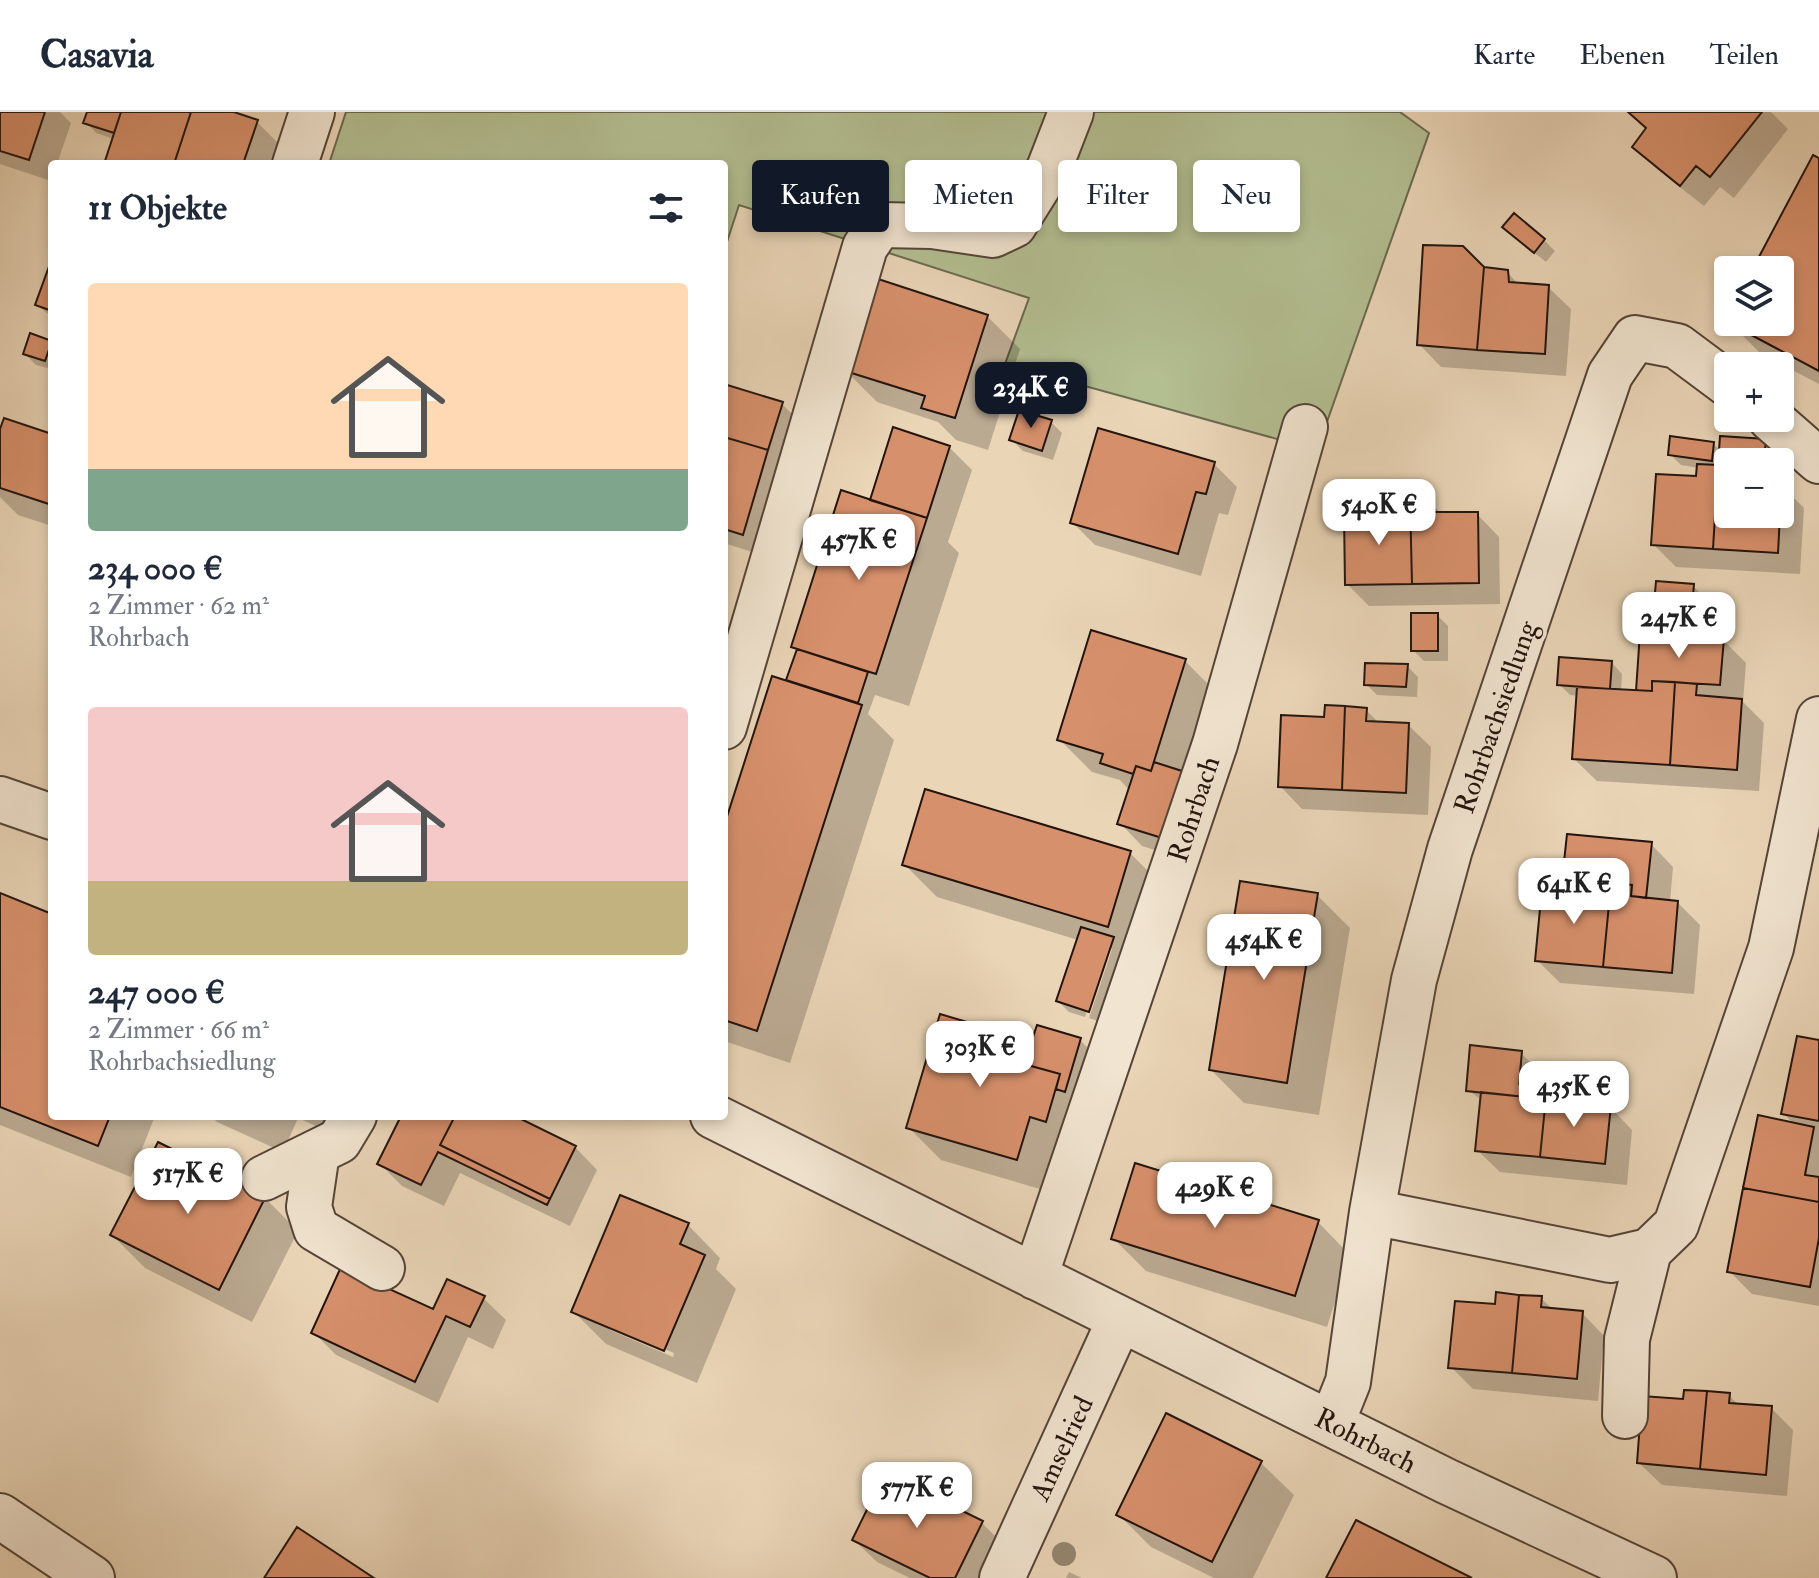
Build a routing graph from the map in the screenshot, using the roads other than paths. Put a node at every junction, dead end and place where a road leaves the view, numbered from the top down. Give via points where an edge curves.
1 (312, 112) edge
2 (1071, 112) edge
3 (296, 160) edge
4 (1714, 374) edge
5 (1305, 427) dead end
6 (1786, 432) edge
7 (1819, 461) edge
8 (728, 713) edge
9 (1819, 719) edge
10 (0, 799) edge
11 (48, 816) edge
12 (352, 1120) edge
13 (721, 1120) edge
14 (317, 1152) junction
15 (264, 1178) dead end
16 (1372, 1212) junction
17 (1649, 1251) junction
18 (382, 1268) dead end
19 (1035, 1277) junction
20 (1120, 1319) junction
21 (1625, 1416) dead end
22 (1332, 1422) junction
23 (0, 1516) edge
24 (1638, 1574) edge
25 (92, 1578) edge
26 (1002, 1578) edge

1 - 3 street
2 - 8 street via 1049,169 1014,225 993,235 880,225 865,247
4 - 16 street, Rohrbachsiedlung via 1677,346 1635,338 1610,375 1450,849 1414,980
5 - 19 street, Rohrbach via 1215,744
6 - 7 street
9 - 17 street via 1771,948 1676,1225
10 - 11 street
12 - 14 street via 339,1141
13 - 19 street, Rohrbach
14 - 15 street
14 - 18 street via 309,1207 316,1229
16 - 17 street via 1610,1260
16 - 22 street, Rohrbachsiedlung via 1348,1382
17 - 21 street via 1627,1339
19 - 20 street, Rohrbach
20 - 22 street, Rohrbach
20 - 26 street, Amselried
22 - 24 street, Rohrbach
23 - 25 street

